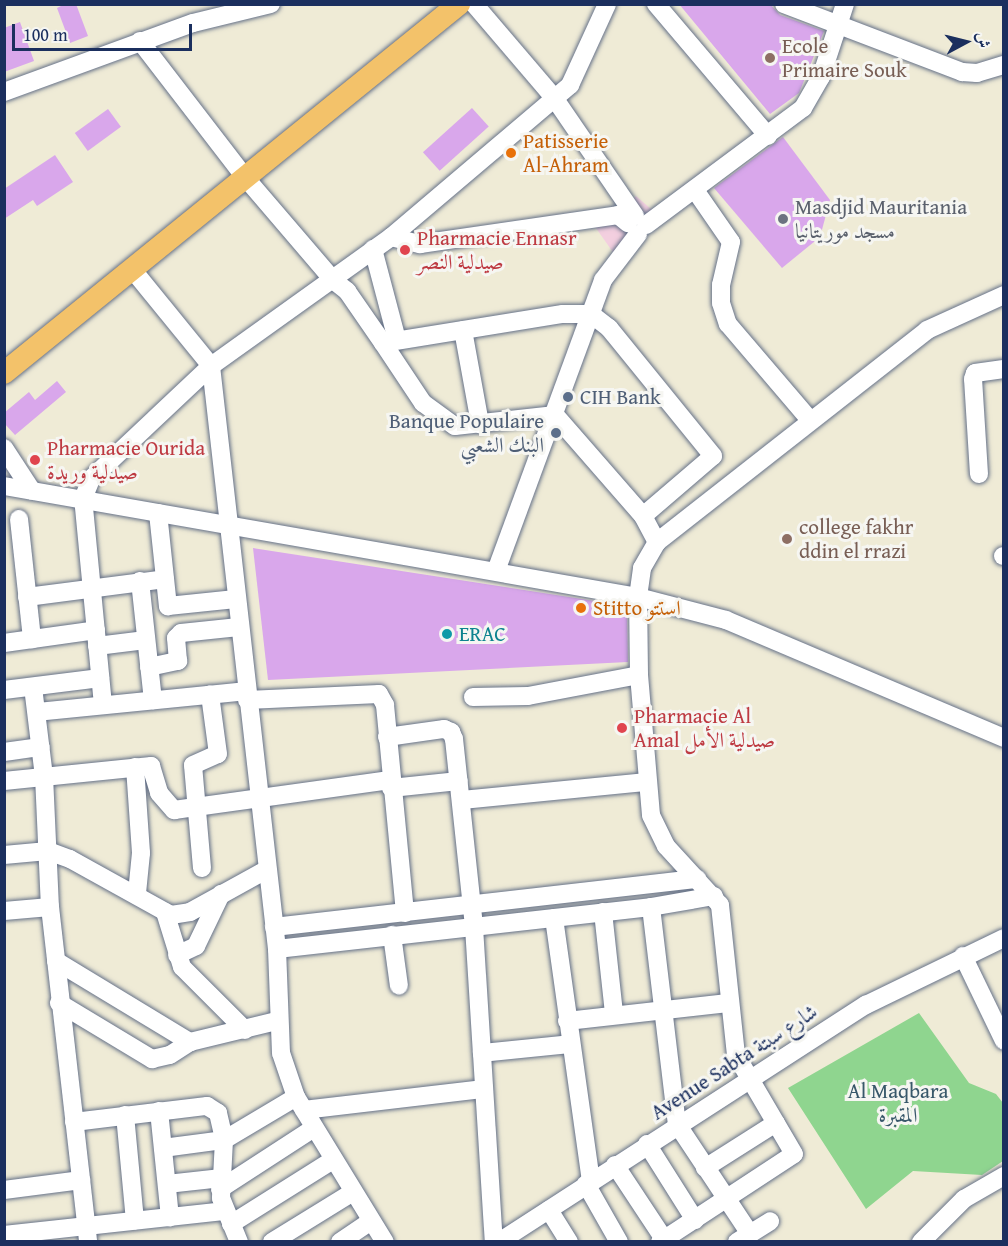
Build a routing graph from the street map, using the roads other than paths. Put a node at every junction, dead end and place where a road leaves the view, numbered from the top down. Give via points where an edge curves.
1 (272, 4) edge
2 (459, 4) edge
3 (474, 4) edge
4 (607, 4) edge
5 (656, 4) edge
6 (784, 4) edge
7 (845, 4) edge
8 (838, 26) junction
9 (140, 41) junction
10 (1004, 65) edge
11 (4, 92) edge
12 (555, 99) junction
13 (768, 136) junction
14 (244, 176) junction
15 (695, 190) junction
16 (636, 225) junction
17 (391, 237) junction
18 (373, 249) junction
19 (132, 269) junction
20 (333, 280) junction
21 (1004, 295) edge
22 (591, 314) junction
23 (463, 330) junction
24 (390, 342) junction
25 (7, 365) edge
26 (211, 366) junction
27 (1004, 369) edge
28 (555, 415) junction
29 (810, 420) junction
30 (480, 424) junction
31 (4, 448) edge
32 (979, 474) dead end
33 (4, 486) edge
34 (32, 491) junction
35 (83, 499) junction
36 (158, 513) junction
37 (643, 516) junction
38 (19, 519) dead end
39 (229, 525) junction
40 (657, 542) junction
41 (496, 571) junction
42 (165, 579) junction
43 (140, 581) junction
44 (93, 588) junction
45 (27, 597) junction
46 (638, 597) junction
47 (236, 599) junction
48 (168, 606) junction
49 (143, 610) junction
50 (239, 627) junction
51 (97, 638) junction
52 (32, 639) junction
53 (147, 640) junction
54 (4, 643) edge
55 (149, 667) junction
56 (639, 675) junction
57 (100, 678) junction
58 (33, 687) junction
59 (4, 690) edge
60 (210, 695) junction
61 (247, 696) junction
62 (473, 697) dead end
63 (153, 700) junction
64 (103, 705) junction
65 (37, 712) junction
66 (387, 737) junction
67 (1004, 738) edge
68 (41, 747) junction
69 (4, 752) edge
70 (135, 766) junction
71 (44, 776) junction
72 (4, 781) edge
73 (459, 781) junction
74 (647, 782) junction
75 (391, 784) junction
76 (258, 798) junction
77 (462, 801) junction
78 (195, 807) junction
79 (48, 851) junction
80 (4, 855) edge
81 (202, 868) dead end
82 (266, 870) junction
83 (697, 879) junction
84 (137, 893) junction
85 (221, 894) junction
86 (714, 896) junction
87 (472, 906) junction
88 (50, 907) junction
89 (651, 907) junction
90 (4, 911) edge
91 (165, 912) junction
92 (603, 912) junction
93 (405, 913) junction
94 (554, 918) junction
95 (274, 927) junction
96 (474, 927) junction
97 (392, 935) junction
98 (1004, 938) edge
99 (277, 948) junction
100 (177, 955) junction
101 (963, 956) junction
102 (56, 961) junction
103 (399, 986) dead end
104 (59, 1003) junction
105 (728, 1003) junction
106 (663, 1009) junction
107 (614, 1013) junction
108 (277, 1021) junction
109 (567, 1021) junction
110 (245, 1030) junction
111 (1004, 1041) edge
112 (190, 1042) junction
113 (571, 1044) junction
114 (482, 1053) junction
115 (746, 1078) junction
116 (484, 1089) junction
117 (300, 1103) junction
118 (159, 1111) junction
119 (125, 1115) junction
120 (74, 1122) junction
121 (776, 1123) junction
122 (677, 1124) junction
123 (314, 1128) junction
124 (224, 1140) junction
125 (647, 1144) junction
126 (163, 1148) junction
127 (333, 1160) junction
128 (615, 1165) junction
129 (705, 1168) junction
130 (1004, 1176) edge
131 (81, 1180) junction
132 (588, 1182) junction
133 (166, 1184) junction
134 (221, 1184) junction
135 (4, 1190) edge
136 (353, 1192) junction
137 (726, 1200) junction
138 (549, 1210) junction
139 (170, 1217) junction
140 (228, 1218) junction
141 (695, 1220) junction
142 (135, 1221) junction
143 (371, 1221) junction
144 (770, 1221) dead end
145 (87, 1234) edge
146 (4, 1235) edge
147 (744, 1238) edge
148 (662, 1240) edge
149 (239, 1242) edge
150 (273, 1242) edge
151 (340, 1242) edge
152 (385, 1242) edge
153 (494, 1242) edge
154 (499, 1242) edge
155 (569, 1242) edge
156 (619, 1242) edge
157 (921, 1242) edge

1 - 9 street
2 - 14 main road
3 - 12 street
4 - 12 street via 570,85
5 - 13 street
6 - 8 street
7 - 8 street
8 - 10 street via 962,72 977,73
8 - 13 street via 815,91 803,108
9 - 11 street
9 - 14 street
12 - 16 street
12 - 17 street
13 - 15 street
14 - 19 main road
14 - 20 street
15 - 16 street
15 - 29 street via 731,242 721,285 721,303 728,324
16 - 17 street via 618,215 420,244
16 - 22 street via 613,262
17 - 18 street
18 - 20 street
18 - 24 street
19 - 25 main road
19 - 26 street
20 - 24 street
20 - 26 street
21 - 29 street via 927,330
22 - 23 street via 563,314
22 - 28 street
22 - 37 street via 640,363 713,456
23 - 24 street
23 - 30 street
24 - 30 street via 432,413 455,426
26 - 35 street via 95,473
26 - 39 street
27 - 32 street via 975,373 973,379
28 - 30 street
28 - 37 street
28 - 41 street
29 - 40 street
31 - 34 street
33 - 34 street
34 - 35 street
35 - 36 street
35 - 44 street
36 - 39 street
36 - 42 street
37 - 40 street
38 - 45 street
39 - 41 street
39 - 47 street
40 - 46 street via 642,568
41 - 46 street
42 - 43 street
42 - 48 street
43 - 44 street
43 - 49 street
44 - 45 street
44 - 51 street
45 - 52 street
46 - 56 street
46 - 67 street via 726,620
47 - 48 street
47 - 50 street
48 - 49 street
49 - 53 street
50 - 55 street via 181,633 176,638 178,661
50 - 61 street
51 - 52 street
51 - 53 street
51 - 57 street
52 - 54 street
53 - 55 street
55 - 63 street
56 - 62 street via 528,696
56 - 74 street
57 - 58 street
57 - 64 street
58 - 59 street
58 - 65 street
60 - 61 street
60 - 63 street
60 - 78 street via 218,754 193,763
61 - 66 street via 379,694 385,705
61 - 76 street
63 - 64 street
64 - 65 street
65 - 68 street
66 - 73 street via 451,732
66 - 75 street
68 - 69 street
68 - 71 street
70 - 71 street
70 - 78 street via 152,767 157,790 170,809
70 - 84 street via 141,834
71 - 72 street
71 - 79 street
73 - 75 street
73 - 77 street
74 - 77 street
74 - 83 street via 651,815 659,837
75 - 76 street
75 - 93 street
76 - 78 street
76 - 82 street
77 - 87 street
78 - 81 street
79 - 80 street
79 - 84 street
79 - 88 street
82 - 85 street
82 - 95 street
83 - 86 street
83 - 87 street
84 - 91 street
85 - 91 street via 190,912
85 - 100 street via 199,942
86 - 89 street
86 - 105 street via 724,916
87 - 93 street
87 - 96 street
88 - 90 street
88 - 102 street
89 - 92 street
89 - 106 street
91 - 100 street
92 - 94 street
92 - 107 street
93 - 95 street
94 - 96 street
94 - 109 street
95 - 99 street
96 - 97 street
96 - 114 street
97 - 99 street
97 - 103 street
98 - 101 street, Avenue Sabta شارع سبتة
99 - 108 street
100 - 110 street via 188,973
101 - 111 street
101 - 115 street, Avenue Sabta شارع سبتة via 866,1005
102 - 104 street
102 - 112 street
104 - 112 street via 152,1059 170,1055
104 - 120 street
105 - 106 street
105 - 115 street via 736,1055
106 - 107 street
106 - 122 street
107 - 109 street
108 - 110 street
108 - 117 street via 281,1053
109 - 113 street
110 - 112 street
113 - 114 street
113 - 132 street
114 - 116 street
115 - 121 street
115 - 122 street, Avenue Sabta شارع سبتة
116 - 117 street
116 - 153 street
117 - 123 street
117 - 124 street
118 - 119 street
118 - 124 street via 211,1106 220,1118
118 - 126 street
119 - 120 street
119 - 142 street
120 - 131 street
121 - 129 street
121 - 137 street via 793,1148 793,1156
122 - 125 street, Avenue Sabta شارع سبتة
122 - 129 street
123 - 127 street
123 - 134 street
124 - 126 street
124 - 134 street
125 - 128 street, Avenue Sabta شارع سبتة
125 - 141 street
126 - 133 street
127 - 136 street
127 - 140 street
128 - 132 street, Avenue Sabta شارع سبتة
128 - 148 street
129 - 137 street
130 - 157 street via 964,1199
131 - 135 street
131 - 145 street
132 - 138 street, Avenue Sabta شارع سبتة
132 - 156 street
133 - 134 street
133 - 139 street
134 - 140 street
136 - 143 street
136 - 150 street
137 - 141 street
137 - 147 street
138 - 154 street, Avenue Sabta شارع سبتة
138 - 155 street
139 - 140 street
139 - 142 street
140 - 149 street
141 - 148 street
142 - 145 street
143 - 151 street
143 - 152 street
144 - 147 street
145 - 146 street

